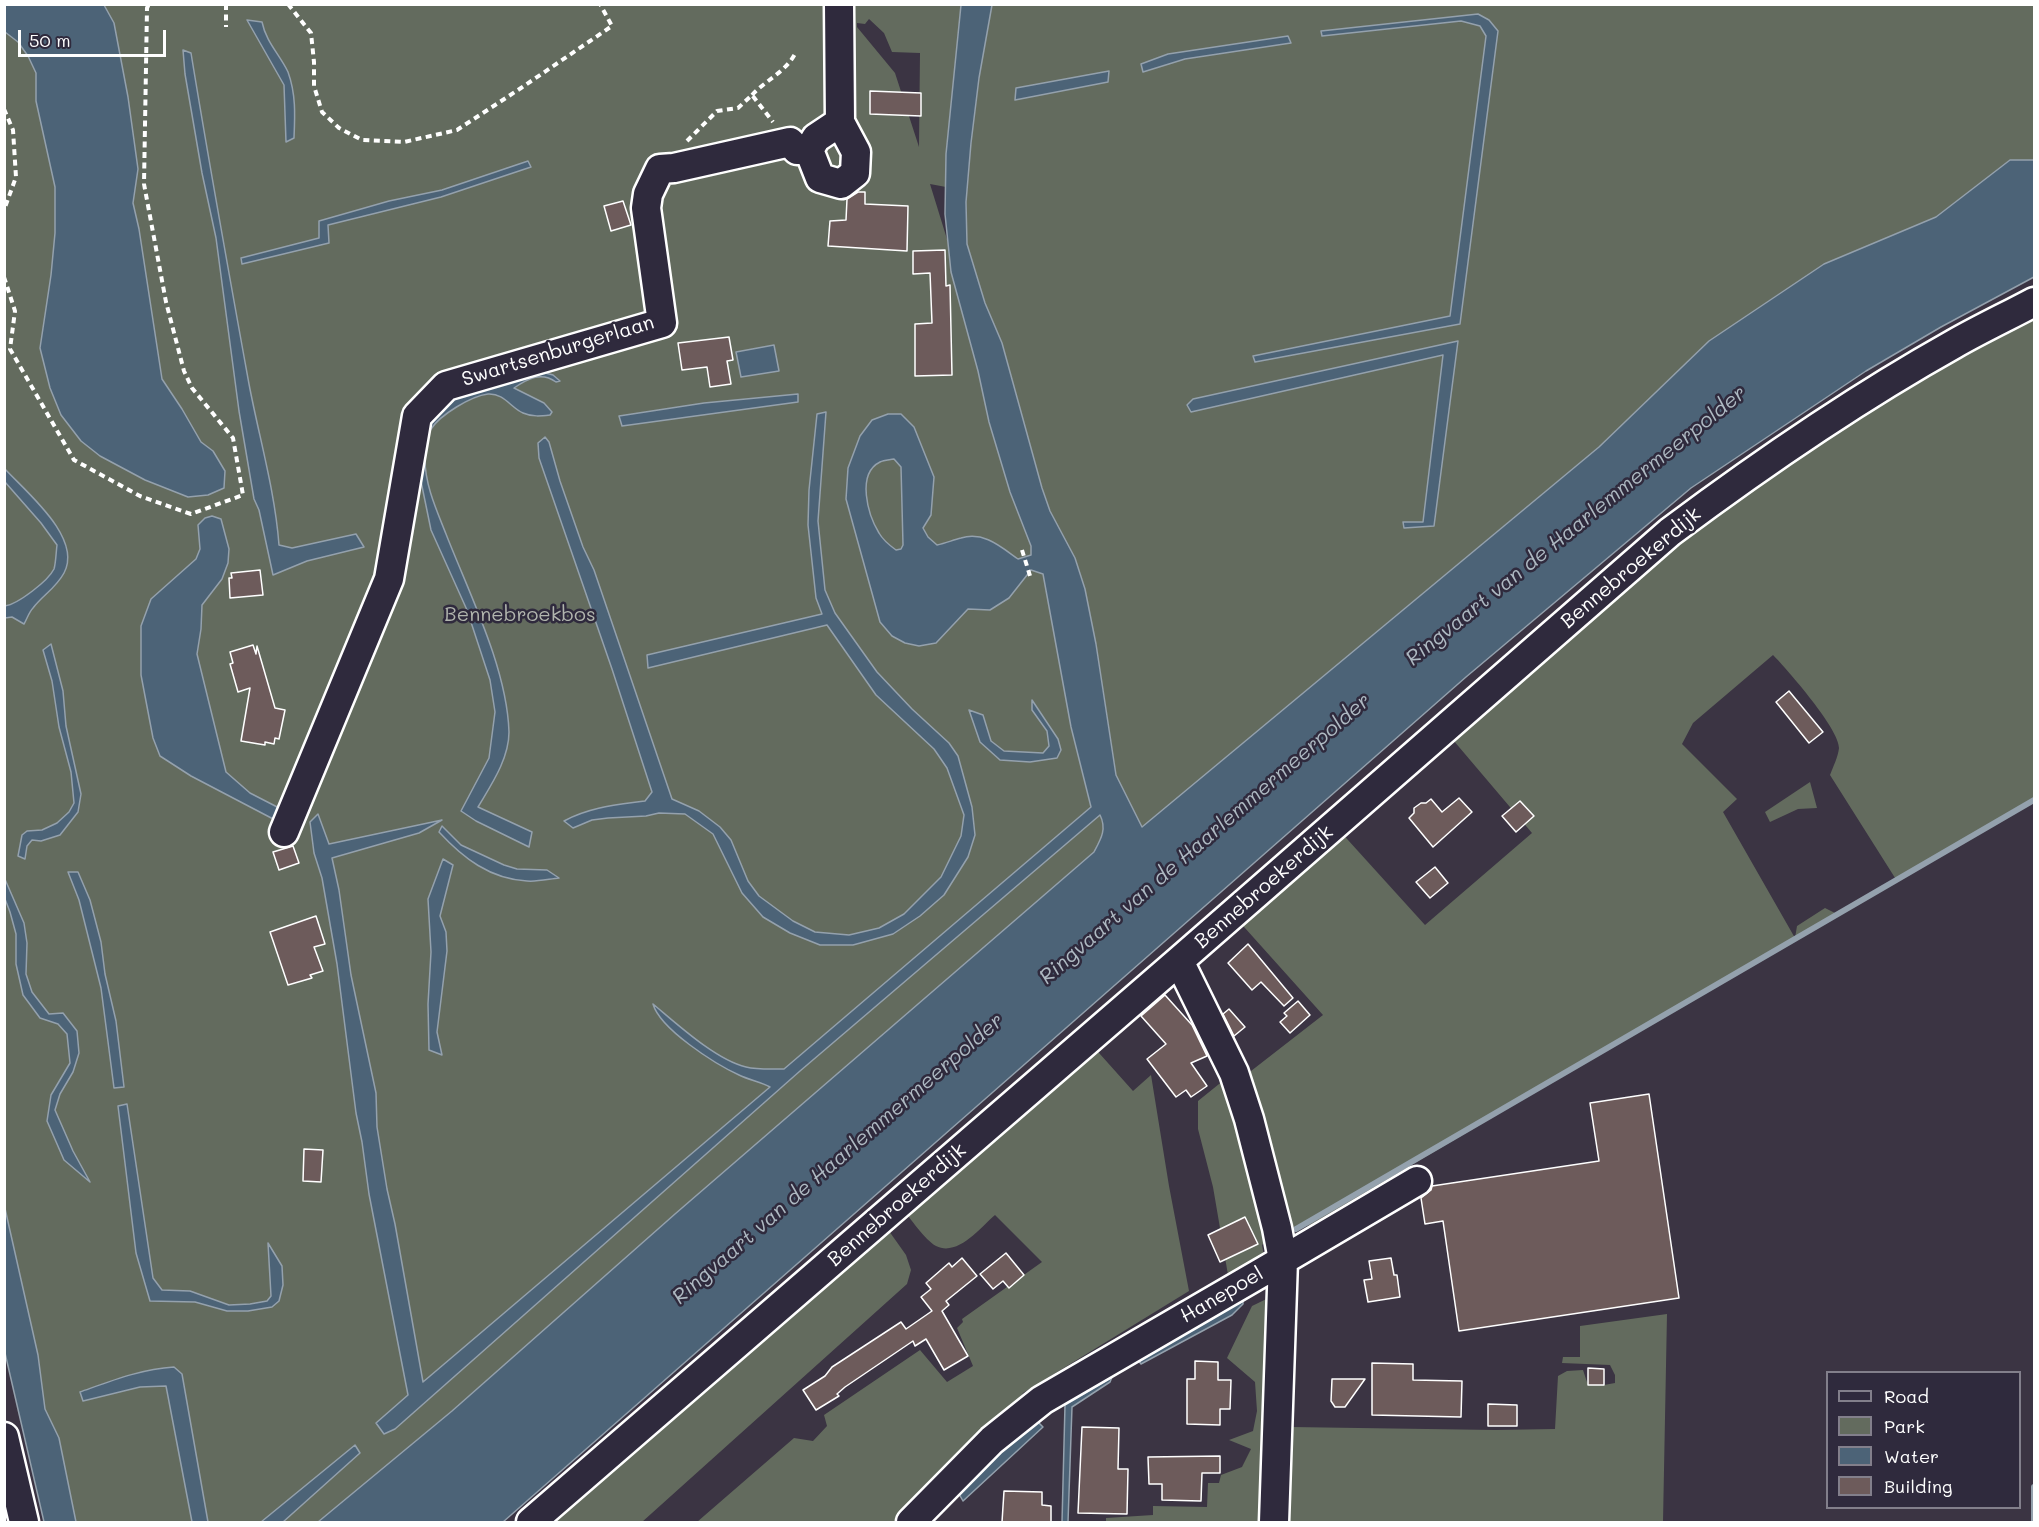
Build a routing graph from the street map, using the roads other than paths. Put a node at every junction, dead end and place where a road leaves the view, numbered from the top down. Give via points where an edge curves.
1 (839, 4) edge
2 (840, 122) junction
3 (799, 146) junction
4 (2034, 302) edge
5 (284, 832) dead end
6 (1179, 961) junction
7 (1417, 1181) dead end
8 (1283, 1260) junction
9 (4, 1437) edge
10 (24, 1522) edge
11 (531, 1522) edge
12 (911, 1522) edge
13 (1274, 1522) edge

1 - 2 street
2 - 3 street
2 - 3 street via 856,152 855,173 841,184 820,178
3 - 5 street, Swartsenburgerlaan via 660,170 646,208 662,323 446,386 417,416 389,579
4 - 6 street, Bennebroekerdijk via 1856,403 1751,471 1670,532
6 - 8 street, Hanepoel via 1234,1073
6 - 11 street, Bennebroekerdijk
7 - 8 street
8 - 12 street, Hanepoel via 1041,1401 992,1440
8 - 13 street
9 - 10 street

